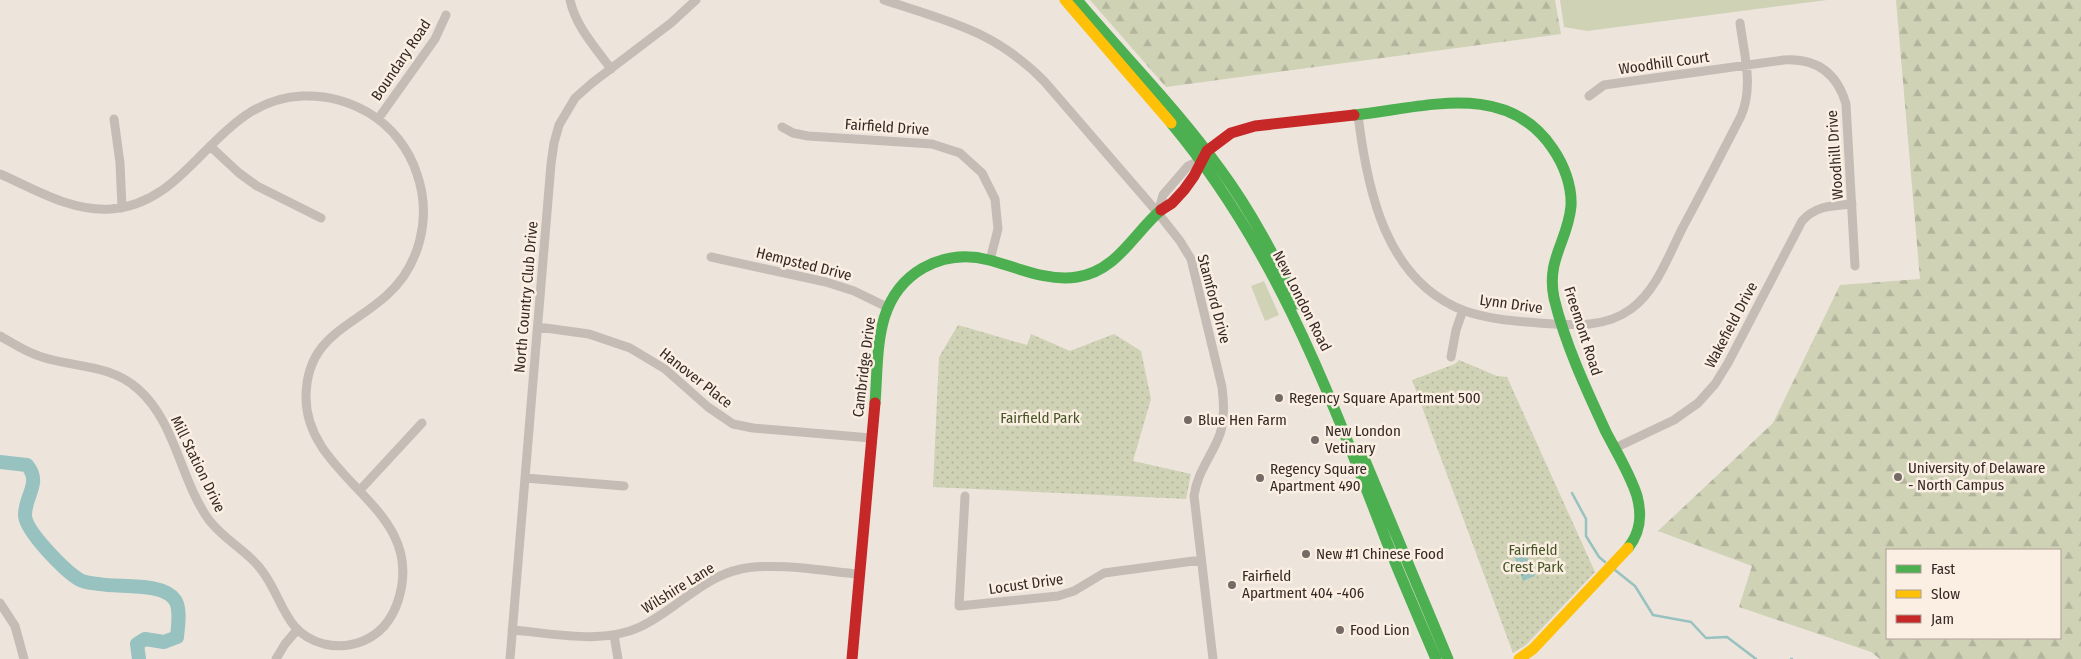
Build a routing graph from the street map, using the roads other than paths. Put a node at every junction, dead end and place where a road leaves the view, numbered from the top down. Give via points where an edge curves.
1 (570, 0) edge
2 (696, 0) edge
3 (884, 0) edge
4 (1065, 0) edge
5 (1077, 0) edge
6 (897, 2) edge
7 (446, 15) dead end
8 (1740, 23) dead end
9 (1746, 66) junction
10 (611, 69) junction
11 (1589, 96) dead end
12 (1358, 115) junction
13 (378, 118) junction
14 (114, 119) dead end
15 (782, 127) dead end
16 (210, 146) junction
17 (1204, 156) junction
18 (0, 174) edge
19 (1852, 204) junction
20 (122, 208) junction
21 (1158, 213) junction
22 (321, 218) dead end
23 (711, 257) dead end
24 (990, 260) junction
25 (1855, 266) dead end
26 (886, 307) junction
27 (1463, 310) junction
28 (1562, 324) junction
29 (538, 327) junction
30 (0, 336) edge
31 (1451, 357) dead end
32 (422, 424) dead end
33 (871, 438) junction
34 (1615, 448) junction
35 (525, 478) junction
36 (624, 486) dead end
37 (360, 490) junction
38 (965, 496) dead end
39 (1200, 560) junction
40 (858, 574) junction
41 (0, 603) edge
42 (297, 630) junction
43 (512, 630) junction
44 (614, 635) junction
45 (24, 659) edge
46 (276, 659) edge
47 (510, 659) edge
48 (618, 659) edge
49 (852, 659) edge
50 (1213, 659) edge
51 (1436, 659) edge
52 (1448, 659) edge
53 (1519, 659) edge

1 - 10 street via 583,31
2 - 10 street, North Country Club Drive
3 - 6 street, Stamford Drive
4 - 17 street, New London Road
5 - 17 street, New London Road
6 - 21 street, Stamford Drive via 981,34 1025,63
7 - 13 street, Boundary Road via 435,39
8 - 9 street, Lynn Drive
9 - 11 street, Woodhill Court via 1604,85
9 - 19 street, Woodhill Drive via 1802,60 1818,65 1831,76 1846,104
9 - 28 street, Lynn Drive via 1748,91 1741,116 1653,285 1638,303 1619,316 1598,323
10 - 29 street, North Country Club Drive via 576,98 556,135
12 - 17 street, Freemont Road via 1244,129 1228,135
12 - 27 street, Lynn Drive via 1369,185 1393,246 1424,286
12 - 28 street, Freemont Road via 1488,104 1516,114 1542,134 1558,156 1569,185 1569,216 1554,255 1551,275
13 - 16 street, Mill Station Drive via 338,100 293,96 249,112
13 - 37 street, Mill Station Drive via 402,144 417,172 424,204 420,242 406,271 388,294 339,329 324,344 314,361 306,389 308,416 314,434 325,452
14 - 20 street
15 - 24 street, Fairfield Drive via 808,136 932,144 960,154 982,173 995,199 998,229
16 - 20 street, Mill Station Drive via 162,191 143,202
16 - 22 street via 257,186
17 - 21 street, Cambridge Drive via 1196,174 1172,203
17 - 51 street, New London Road via 1276,278 1302,333 1336,408 1396,566
17 - 52 street, New London Road via 1244,207 1286,279
18 - 20 street, Mill Station Drive via 77,207 97,210
19 - 25 street, Woodhill Drive
19 - 34 street, Wakefield Drive via 1819,208 1802,221 1728,363 1706,394 1674,420
21 - 24 street, Cambridge Drive via 1117,259 1092,274 1074,278 1055,277
21 - 39 street, Stamford Drive via 1191,259 1222,387 1222,424 1198,476 1194,496
23 - 26 street, Hempsted Drive via 826,282
24 - 26 street, Cambridge Drive via 965,256 933,262 906,280
26 - 33 street, Cambridge Drive via 879,342
27 - 28 street, Lynn Drive via 1498,319
27 - 31 street
28 - 34 street, Freemont Road via 1586,387
29 - 33 street, Hanover Place via 589,334 630,348 665,369 708,407 733,424
29 - 35 street, North Country Club Drive
30 - 42 street, Mill Station Drive via 37,356 110,372 139,389 161,419 208,519 262,571
32 - 37 street
33 - 40 street, Cambridge Drive
34 - 53 street, Freemont Road via 1638,498 1641,517 1638,532 1624,552 1533,649
35 - 36 street
35 - 43 street, North Country Club Drive
37 - 42 street, Mill Station Drive via 386,520 398,546 402,578 393,612 376,634 348,645 329,645
38 - 39 street, Locust Drive via 959,606 1058,596 1090,583 1104,573
39 - 50 street, Stamford Drive
40 - 44 street, Wilshire Lane via 766,567 741,569 705,584 641,626
40 - 49 street, Cambridge Drive
41 - 45 street via 15,626
42 - 46 street
43 - 44 street, Wilshire Lane via 583,636
43 - 47 street, North Country Club Drive
44 - 48 street

